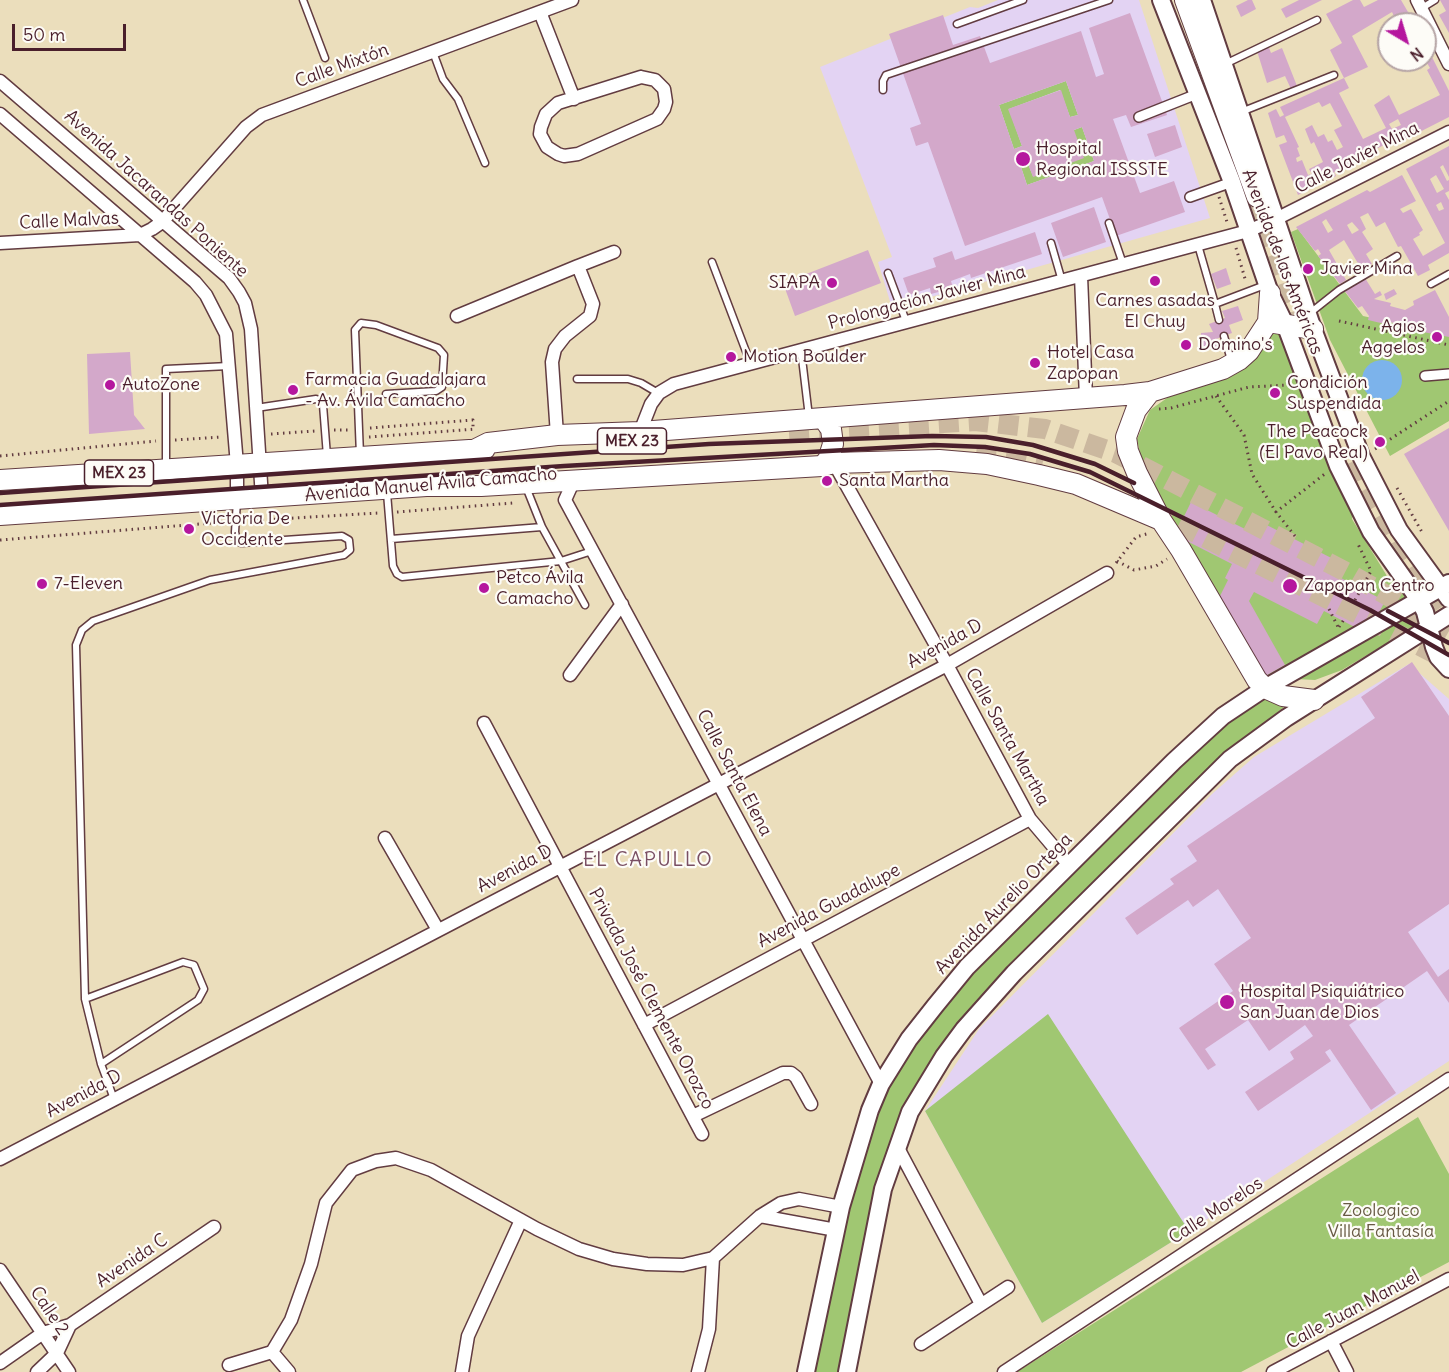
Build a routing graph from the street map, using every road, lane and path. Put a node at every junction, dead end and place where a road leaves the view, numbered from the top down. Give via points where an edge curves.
1 (303, 0) edge
2 (572, 0) edge
3 (1023, 0) edge
4 (1109, 0) edge
5 (1161, 0) edge
6 (1185, 0) edge
7 (1202, 0) edge
8 (1436, 0) edge
9 (1419, 4) edge
10 (540, 12) junction
11 (1317, 20) dead end
12 (957, 24) dead end
13 (433, 51) junction
14 (324, 58) dead end
15 (1224, 64) junction
16 (1449, 64) edge
17 (1335, 75) dead end
18 (0, 81) edge
19 (883, 90) dead end
20 (1197, 94) junction
21 (574, 99) junction
22 (1241, 112) junction
23 (0, 114) edge
24 (1139, 117) dead end
25 (1449, 132) edge
26 (485, 163) dead end
27 (1224, 185) junction
28 (1190, 197) dead end
29 (1257, 197) tunnel mouth
30 (1276, 219) junction
31 (162, 222) junction
32 (1109, 223) dead end
33 (1248, 231) junction
34 (140, 234) junction
35 (1232, 235) junction
36 (0, 243) edge
37 (1051, 243) dead end
38 (1198, 244) junction
39 (614, 252) dead end
40 (1396, 255) dead end
41 (712, 262) dead end
42 (1123, 264) junction
43 (579, 266) junction
44 (888, 273) dead end
45 (1449, 274) edge
46 (1080, 276) junction
47 (1062, 281) junction
48 (1431, 284) dead end
49 (1269, 289) junction
50 (1248, 292) junction
51 (1215, 304) junction
52 (457, 316) dead end
53 (1219, 320) dead end
54 (906, 321) junction
55 (1339, 321) dead end
56 (1311, 322) junction
57 (1277, 323) junction
58 (1224, 336) dead end
59 (1449, 345) edge
60 (801, 349) junction
61 (750, 362) junction
62 (1232, 364) junction
63 (229, 366) junction
64 (1449, 374) edge
65 (1425, 376) dead end
66 (577, 379) dead end
67 (1295, 390) dead end
68 (1150, 392) junction
69 (659, 393) junction
70 (386, 394) dead end
71 (1216, 396) junction
72 (1086, 398) junction
73 (1449, 401) edge
74 (256, 408) junction
75 (1136, 410) junction
76 (816, 419) junction
77 (640, 432) junction
78 (789, 433) tunnel mouth
79 (557, 435) junction
80 (1375, 449) dead end
81 (474, 450) junction
82 (360, 458) junction
83 (791, 459) dead end
84 (327, 460) junction
85 (260, 464) junction
86 (828, 464) junction
87 (237, 465) junction
88 (166, 470) junction
89 (1330, 470) dead end
90 (1392, 479) dead end
91 (0, 480) edge
92 (574, 480) junction
93 (428, 486) junction
94 (386, 489) junction
95 (528, 492) junction
96 (262, 498) junction
97 (237, 500) junction
98 (388, 512) junction
99 (1276, 512) junction
100 (0, 515) edge
101 (236, 521) junction
102 (1164, 525) junction
103 (542, 527) junction
104 (1354, 535) dead end
105 (1295, 536) dead end
106 (391, 539) junction
107 (1426, 539) dead end
108 (0, 540) edge
109 (1181, 550) junction
110 (593, 551) junction
111 (561, 561) junction
112 (1117, 561) junction
113 (1107, 573) joint
114 (1446, 590) edge
115 (1355, 600) dead end
116 (1419, 600) junction
117 (622, 604) junction
118 (585, 605) dead end
119 (1449, 615) edge
120 (1429, 626) junction
121 (947, 665) junction
122 (1449, 669) edge
123 (570, 675) dead end
124 (1264, 688) junction
125 (1314, 700) junction
126 (484, 723) dead end
127 (719, 783) junction
128 (1030, 819) junction
129 (385, 838) dead end
130 (1069, 865) junction
131 (560, 866) junction
132 (438, 930) junction
133 (804, 940) junction
134 (85, 999) junction
135 (644, 1025) junction
136 (101, 1064) junction
137 (1449, 1079) edge
138 (881, 1084) junction
139 (114, 1099) junction
140 (811, 1104) dead end
141 (693, 1116) junction
142 (702, 1134) dead end
143 (897, 1148) junction
144 (0, 1159) edge
145 (760, 1216) junction
146 (839, 1218) junction
147 (521, 1220) junction
148 (214, 1227) dead end
149 (713, 1258) junction
150 (0, 1270) edge
151 (1449, 1279) edge
152 (1008, 1287) dead end
153 (981, 1304) junction
154 (70, 1325) junction
155 (43, 1333) junction
156 (1331, 1341) junction
157 (921, 1344) dead end
158 (57, 1353) junction
159 (272, 1353) junction
160 (0, 1363) edge
161 (229, 1365) dead end
162 (37, 1372) edge
163 (69, 1372) edge
164 (289, 1372) edge
165 (462, 1372) edge
166 (698, 1372) edge
167 (806, 1372) edge
168 (847, 1372) edge
169 (1004, 1372) edge
170 (1273, 1372) edge
171 (1347, 1372) edge

1 - 14 lane
2 - 10 street, Calle Mixtón
3 - 12 lane
4 - 19 lane via 886,75
5 - 20 main road, Avenida de las Américas
6 - 29 main road
7 - 15 main road, Avenida de las Américas
8 - 9 lane
9 - 16 street
10 - 13 street, Calle Mixtón
10 - 21 street
11 - 15 lane
13 - 26 lane
13 - 31 street, Calle Mixtón via 262,115 246,127
15 - 22 main road, Avenida de las Américas
17 - 22 lane
18 - 31 street, Avenida Jacarandas Poniente
20 - 24 street
20 - 27 main road, Avenida de las Américas
21 - 21 street via 552,108 541,127 543,141 558,154 578,154 652,123 666,102 660,84 641,77
22 - 30 main road, Avenida de las Américas
23 - 34 street
25 - 30 street, Calle Javier Mina
27 - 28 street
27 - 33 main road, Avenida de las Américas
27 - 35 path
30 - 33 street, Calle Javier Mina
30 - 56 main road, Avenida de las Américas
31 - 34 street, Calle Mixtón
31 - 74 street, Avenida Jacarandas Poniente via 229,278 245,303 251,329
32 - 42 lane
33 - 35 street, Prolongación Javier Mina
33 - 49 main road, Avenida de las Américas
34 - 36 street, Calle Malvas
34 - 63 street via 206,295 226,334
35 - 38 street, Prolongación Javier Mina
35 - 50 path
37 - 47 lane
38 - 42 street, Prolongación Javier Mina
38 - 51 lane
39 - 43 street
40 - 56 lane via 1339,290 1317,309
41 - 61 lane
42 - 46 street, Prolongación Javier Mina
43 - 52 street
43 - 79 street via 593,304 590,316 555,349 552,362
44 - 54 lane
45 - 48 lane
46 - 47 street, Prolongación Javier Mina
46 - 72 street
47 - 54 street, Prolongación Javier Mina
49 - 50 lane
49 - 57 main road
50 - 51 lane
51 - 53 lane
54 - 60 street, Prolongación Javier Mina
55 - 59 path
56 - 57 main road
56 - 114 main road, Avenida de las Américas via 1361,456 1399,530
57 - 62 main road
57 - 116 main road, Avenida de las Américas via 1338,466 1371,532
58 - 62 lane
60 - 61 street, Prolongación Javier Mina
60 - 76 lane
61 - 69 street, Prolongación Javier Mina via 674,384
62 - 68 main road
63 - 87 street
63 - 88 lane via 166,369
64 - 65 street
66 - 69 lane via 628,379
67 - 71 path via 1289,385 1249,387
68 - 72 main road
68 - 75 main road
69 - 77 street
70 - 82 lane via 436,391 443,383 444,355 438,348 361,323 355,330
71 - 75 path via 1171,408
71 - 99 path via 1244,435 1252,474
72 - 76 main road
73 - 80 path
74 - 84 lane via 321,401
74 - 85 street, Avenida Jacarandas Poniente
75 - 102 main road via 1126,437 1128,451
76 - 77 main road
76 - 86 main road via 831,429 833,444
77 - 79 main road
78 - 81 main road, Avenida Manuel Ávila Camacho / MEX 23
79 - 81 main road via 488,443
81 - 82 main road, Avenida Manuel Ávila Camacho / MEX 23
82 - 84 main road, Avenida Manuel Ávila Camacho / MEX 23
83 - 93 main road, Avenida Manuel Ávila Camacho / MEX 23
84 - 85 main road, Avenida Manuel Ávila Camacho / MEX 23
85 - 87 main road, Avenida Manuel Ávila Camacho / MEX 23
85 - 96 street, Avenida Jacarandas Poniente
86 - 92 main road
86 - 102 main road via 939,460 987,464 1076,484
86 - 121 street, Calle Santa Martha
87 - 88 main road, Avenida Manuel Ávila Camacho / MEX 23
87 - 97 street
88 - 91 main road, Avenida Manuel Ávila Camacho / MEX 23
89 - 99 path
90 - 107 path
92 - 95 main road
92 - 110 street, Calle Santa Elena via 565,500
93 - 94 main road, Avenida Manuel Ávila Camacho / MEX 23
93 - 95 main road via 481,486
94 - 96 main road, Avenida Manuel Ávila Camacho / MEX 23
94 - 98 lane
95 - 98 path
95 - 103 lane
96 - 97 main road, Avenida Manuel Ávila Camacho / MEX 23
97 - 100 main road, Avenida Manuel Ávila Camacho / MEX 23
97 - 101 lane
98 - 101 path
98 - 106 lane
99 - 105 path
101 - 108 path
101 - 134 lane via 236,538 241,543 342,536 349,540 350,550 344,555 210,580 93,621 82,630 76,645
102 - 109 main road
102 - 112 path via 1136,537
103 - 106 lane
103 - 111 lane
104 - 115 path via 1371,571
106 - 111 lane via 393,566 402,577
109 - 112 path via 1156,566 1134,570
109 - 124 main road
110 - 111 lane
110 - 117 street, Calle Santa Elena
111 - 118 lane
112 - 113 path
113 - 121 street, Avenida D
114 - 116 main road, Avenida Aurelio Ortega
116 - 120 main road, Avenida de las Américas
116 - 124 main road, Avenida Aurelio Ortega
117 - 123 street
117 - 127 street, Calle Santa Elena
119 - 120 main road
120 - 122 main road, Avenida de las Américas via 1438,657
120 - 125 main road
121 - 127 street, Avenida D
121 - 128 street, Calle Santa Martha
124 - 125 main road via 1283,696
124 - 130 main road, Avenida Aurelio Ortega via 1201,735
125 - 143 main road via 1230,759 990,999 927,1082 910,1112
126 - 131 street, Privada José Clemente Orozco
127 - 131 street, Avenida D
127 - 133 street, Calle Santa Elena
128 - 130 street, Calle Santa Martha
128 - 133 street, Avenida Guadalupe
129 - 132 street
130 - 138 main road, Avenida Aurelio Ortega via 967,967 909,1039
131 - 132 street, Avenida D
131 - 135 street, Privada José Clemente Orozco
132 - 139 street, Avenida D
133 - 135 street, Avenida Guadalupe
133 - 138 street, Calle Santa Elena
134 - 136 lane
134 - 136 lane via 183,962 194,965 204,989 198,1000
135 - 141 street, Privada José Clemente Orozco
136 - 139 lane
137 - 169 street, Calle Morelos
138 - 146 main road, Avenida Aurelio Ortega via 857,1148
139 - 144 street, Avenida D
140 - 141 street via 791,1073
141 - 142 street, Privada José Clemente Orozco
143 - 153 street
143 - 168 main road via 883,1189
145 - 146 street
145 - 146 street via 781,1203 800,1199
145 - 149 street
146 - 167 main road, Avenida Aurelio Ortega
147 - 149 street via 579,1249 613,1259 683,1264
147 - 159 street via 431,1170 396,1158 352,1170 326,1203 311,1264 291,1320
147 - 165 street via 468,1336
148 - 154 street, Avenida C
149 - 166 street via 710,1329
150 - 155 street, Calle 2
151 - 156 street, Calle Juan Manuel
152 - 153 street
153 - 157 street
154 - 155 street, Avenida C
154 - 158 street
155 - 158 street, Calle 2
155 - 160 street, Avenida C
156 - 170 street, Calle Juan Manuel
156 - 171 street
158 - 162 street
158 - 163 street, Calle 2
159 - 161 street
159 - 164 street

